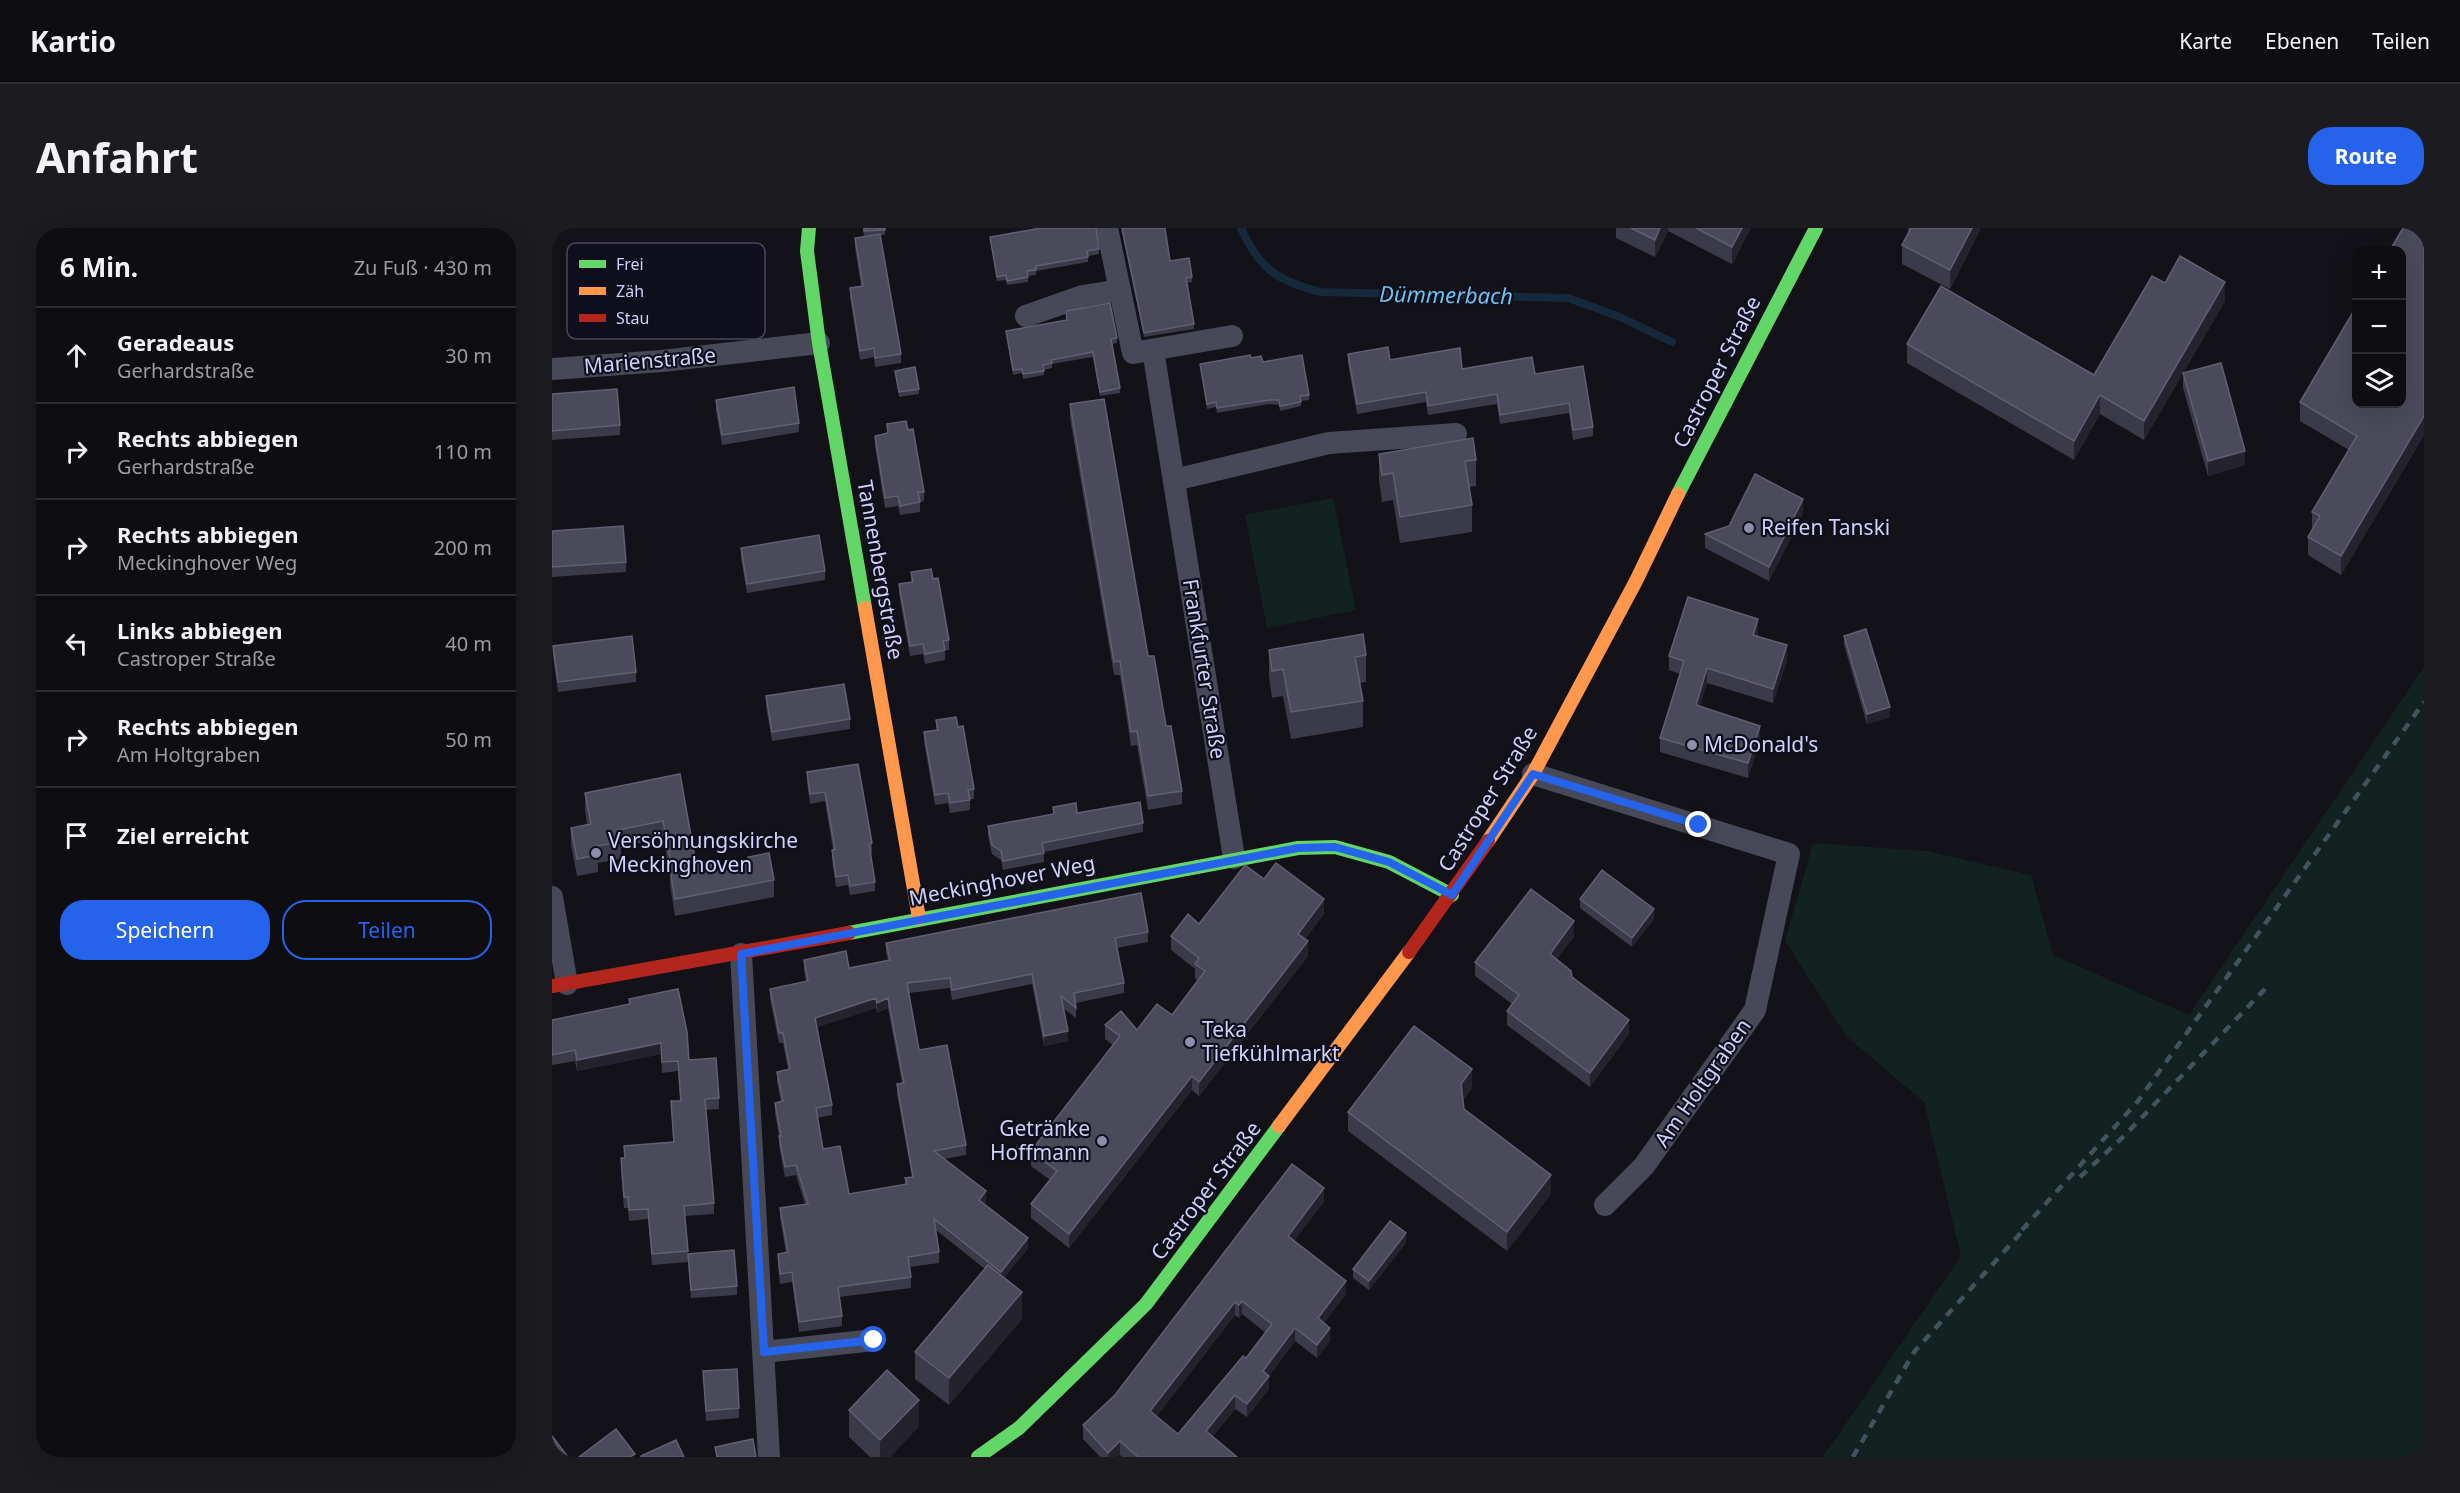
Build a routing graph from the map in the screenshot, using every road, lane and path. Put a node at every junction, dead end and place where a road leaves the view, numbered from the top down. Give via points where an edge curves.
1 (809, 228) edge
2 (1107, 228) edge
3 (1816, 228) edge
4 (1120, 290) junction
5 (1026, 316) dead end
6 (1232, 336) dead end
7 (819, 343) junction
8 (1153, 350) junction
9 (552, 369) edge
10 (1456, 434) dead end
11 (1174, 480) junction
12 (1533, 774) junction
13 (1234, 858) junction
14 (1452, 895) junction
15 (552, 897) edge
16 (919, 918) junction
17 (741, 954) junction
18 (559, 985) edge
19 (1605, 1205) dead end
20 (874, 1340) dead end
21 (764, 1352) junction
22 (769, 1457) edge
23 (978, 1457) edge

1 - 7 street, Tannenbergstraße via 807,251
2 - 4 street
3 - 12 street, Castroper Straße
4 - 5 street via 1083,296
4 - 8 street via 1133,353
6 - 8 street
7 - 9 street, Marienstraße
7 - 16 street, Tannenbergstraße
8 - 11 street, Frankfurter Straße
10 - 11 street via 1329,443
11 - 13 street, Frankfurter Straße
12 - 14 street, Castroper Straße
12 - 19 street, Am Holtgraben via 1789,854 1755,1010 1644,1166
13 - 14 street, Meckinghover Weg via 1298,848 1335,847 1389,862
13 - 16 street, Meckinghover Weg
14 - 23 street, Castroper Straße via 1146,1304 1019,1428
15 - 18 street
16 - 17 street, Meckinghover Weg
17 - 18 street, Meckinghover Weg
17 - 21 street
20 - 21 street
21 - 22 street

